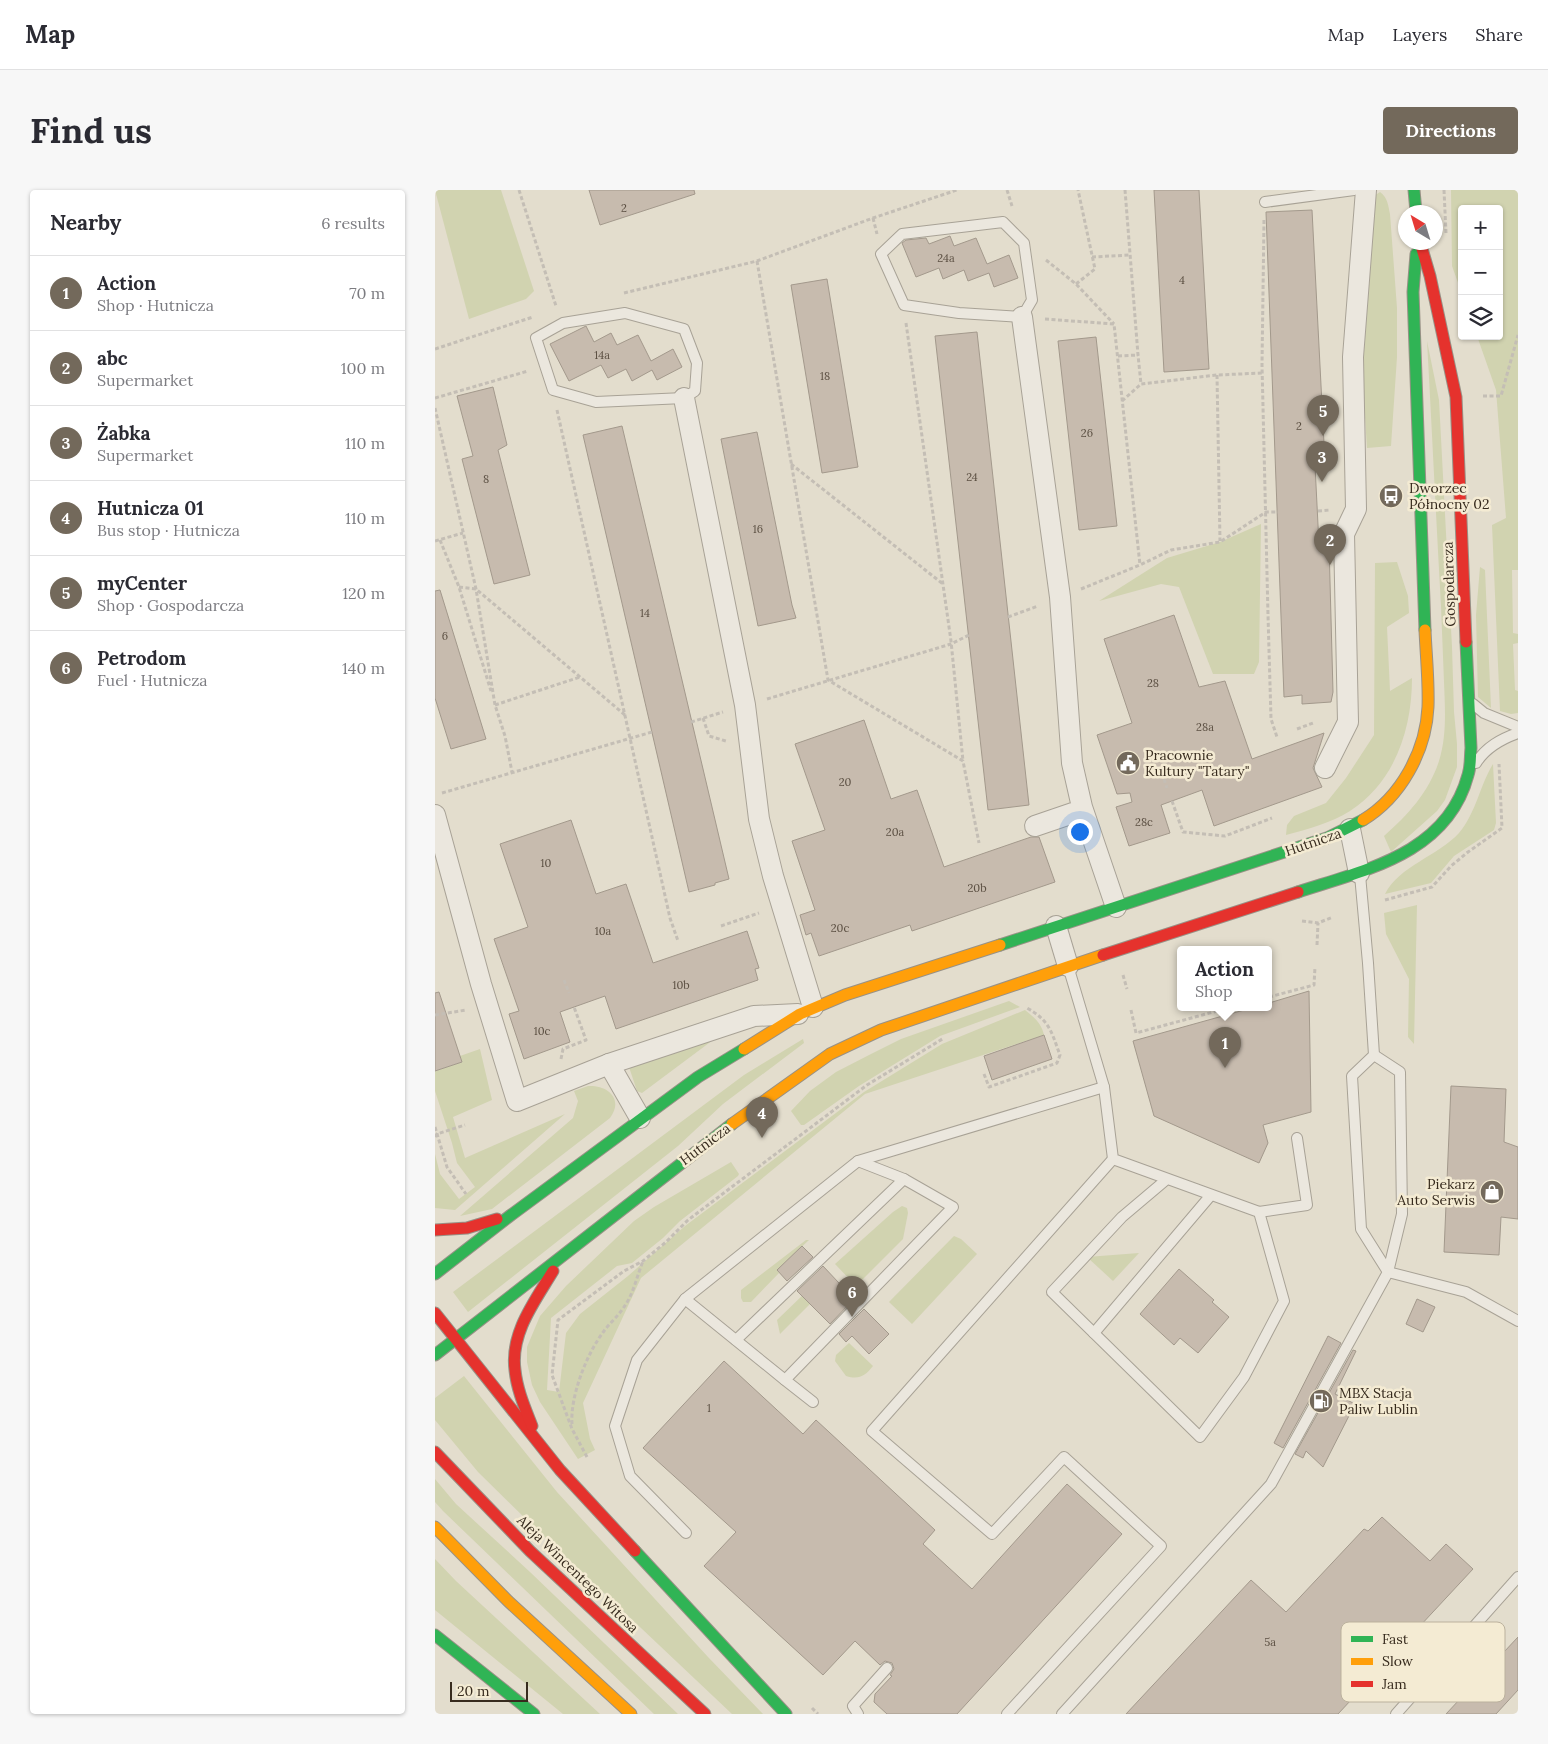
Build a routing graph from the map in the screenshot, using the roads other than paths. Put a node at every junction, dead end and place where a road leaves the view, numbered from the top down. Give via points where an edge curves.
1 (1354, 190) edge
2 (1366, 190) edge
3 (1414, 190) edge
4 (1265, 202) dead end
5 (1415, 205) edge
6 (1416, 250) edge
7 (1422, 250) edge
8 (1022, 317) junction
9 (684, 398) junction
10 (1469, 700) junction
11 (1518, 727) edge
12 (1518, 733) edge
13 (1325, 768) dead end
14 (1468, 777) junction
15 (1073, 813) dead end
16 (435, 815) edge
17 (1035, 826) dead end
18 (1350, 829) junction
19 (1359, 873) junction
20 (1116, 907) junction
21 (1056, 926) junction
22 (1068, 966) junction
23 (806, 1011) junction
24 (1374, 1055) junction
25 (609, 1064) junction
26 (1103, 1087) junction
27 (640, 1118) junction
28 (1297, 1138) dead end
29 (1113, 1160) junction
30 (859, 1161) junction
31 (904, 1179) junction
32 (1167, 1179) junction
33 (1211, 1195) junction
34 (1259, 1212) junction
35 (511, 1215) junction
36 (435, 1230) edge
37 (560, 1259) junction
38 (1387, 1272) junction
39 (435, 1274) edge
40 (685, 1299) junction
41 (435, 1313) edge
42 (1518, 1321) edge
43 (1094, 1333) junction
44 (455, 1339) junction
45 (736, 1340) junction
46 (435, 1355) edge
47 (785, 1380) junction
48 (813, 1402) dead end
49 (539, 1446) junction
50 (435, 1452) edge
51 (435, 1527) edge
52 (686, 1533) dead end
53 (1518, 1578) edge
54 (1478, 1622) edge
55 (435, 1635) edge
56 (887, 1668) dead end
57 (1406, 1702) edge
58 (534, 1714) edge
59 (631, 1714) edge
60 (705, 1714) edge
61 (786, 1714) edge
62 (858, 1714) edge
63 (1007, 1714) edge
64 (1062, 1714) edge
65 (1395, 1714) edge

1 - 4 lane
2 - 13 street via 1353,357 1356,509 1344,534 1348,722
3 - 5 street
6 - 18 street, Gospodarcza via 1413,292 1428,708 1419,754 1407,777 1391,798
7 - 10 street, Gospodarcza via 1456,397
8 - 8 lane via 904,305 881,254 901,234 1003,222 1024,243 1031,300
8 - 20 street via 1060,597 1072,763 1082,807
9 - 9 lane via 695,391 697,363 684,329 625,312 563,323 536,338 553,390 596,402
9 - 23 street via 745,705 759,819
10 - 11 lane via 1484,713
10 - 14 street, Gospodarcza via 1471,748
12 - 14 lane via 1490,747
14 - 19 street, Gospodarcza via 1449,816 1427,838 1405,855
15 - 17 street
16 - 25 street via 487,1006 517,1101
18 - 19 street, Hutnicza
18 - 20 street, Hutnicza
19 - 22 street, Hutnicza
19 - 24 lane
20 - 21 street, Hutnicza
21 - 22 street
21 - 23 street, Hutnicza
22 - 26 lane
22 - 37 street, Hutnicza via 881,1030 830,1054 689,1156
23 - 25 street via 754,1016
23 - 27 street, Hutnicza via 697,1077
24 - 38 lane via 1400,1072 1402,1214
24 - 38 lane via 1351,1076 1361,1229
25 - 27 street
26 - 29 lane
26 - 30 lane
27 - 35 street, Hutnicza
28 - 34 lane via 1307,1205
29 - 32 lane
29 - 63 lane via 872,1431 992,1534 1064,1457 1161,1546
30 - 31 lane
30 - 40 lane
31 - 45 lane
31 - 47 lane via 953,1207
32 - 33 lane
32 - 43 lane via 1122,1216 1052,1292
33 - 34 lane
33 - 43 lane
34 - 43 lane via 1284,1301 1244,1377 1200,1437
35 - 36 street via 471,1228
35 - 39 street, Hutnicza
37 - 44 street, Hutnicza
37 - 49 street via 522,1326 515,1346 518,1384
38 - 42 lane via 1467,1292
38 - 64 lane via 1271,1484
40 - 45 lane
40 - 52 lane via 637,1360 615,1426 630,1476
41 - 44 street
44 - 46 street, Hutnicza
44 - 49 street
45 - 47 lane
47 - 48 lane
49 - 61 street
50 - 60 street, Aleja Wincentego Witosa via 530,1551
51 - 59 street via 508,1601
53 - 54 lane
55 - 58 street
56 - 62 lane via 853,1706
57 - 65 lane

